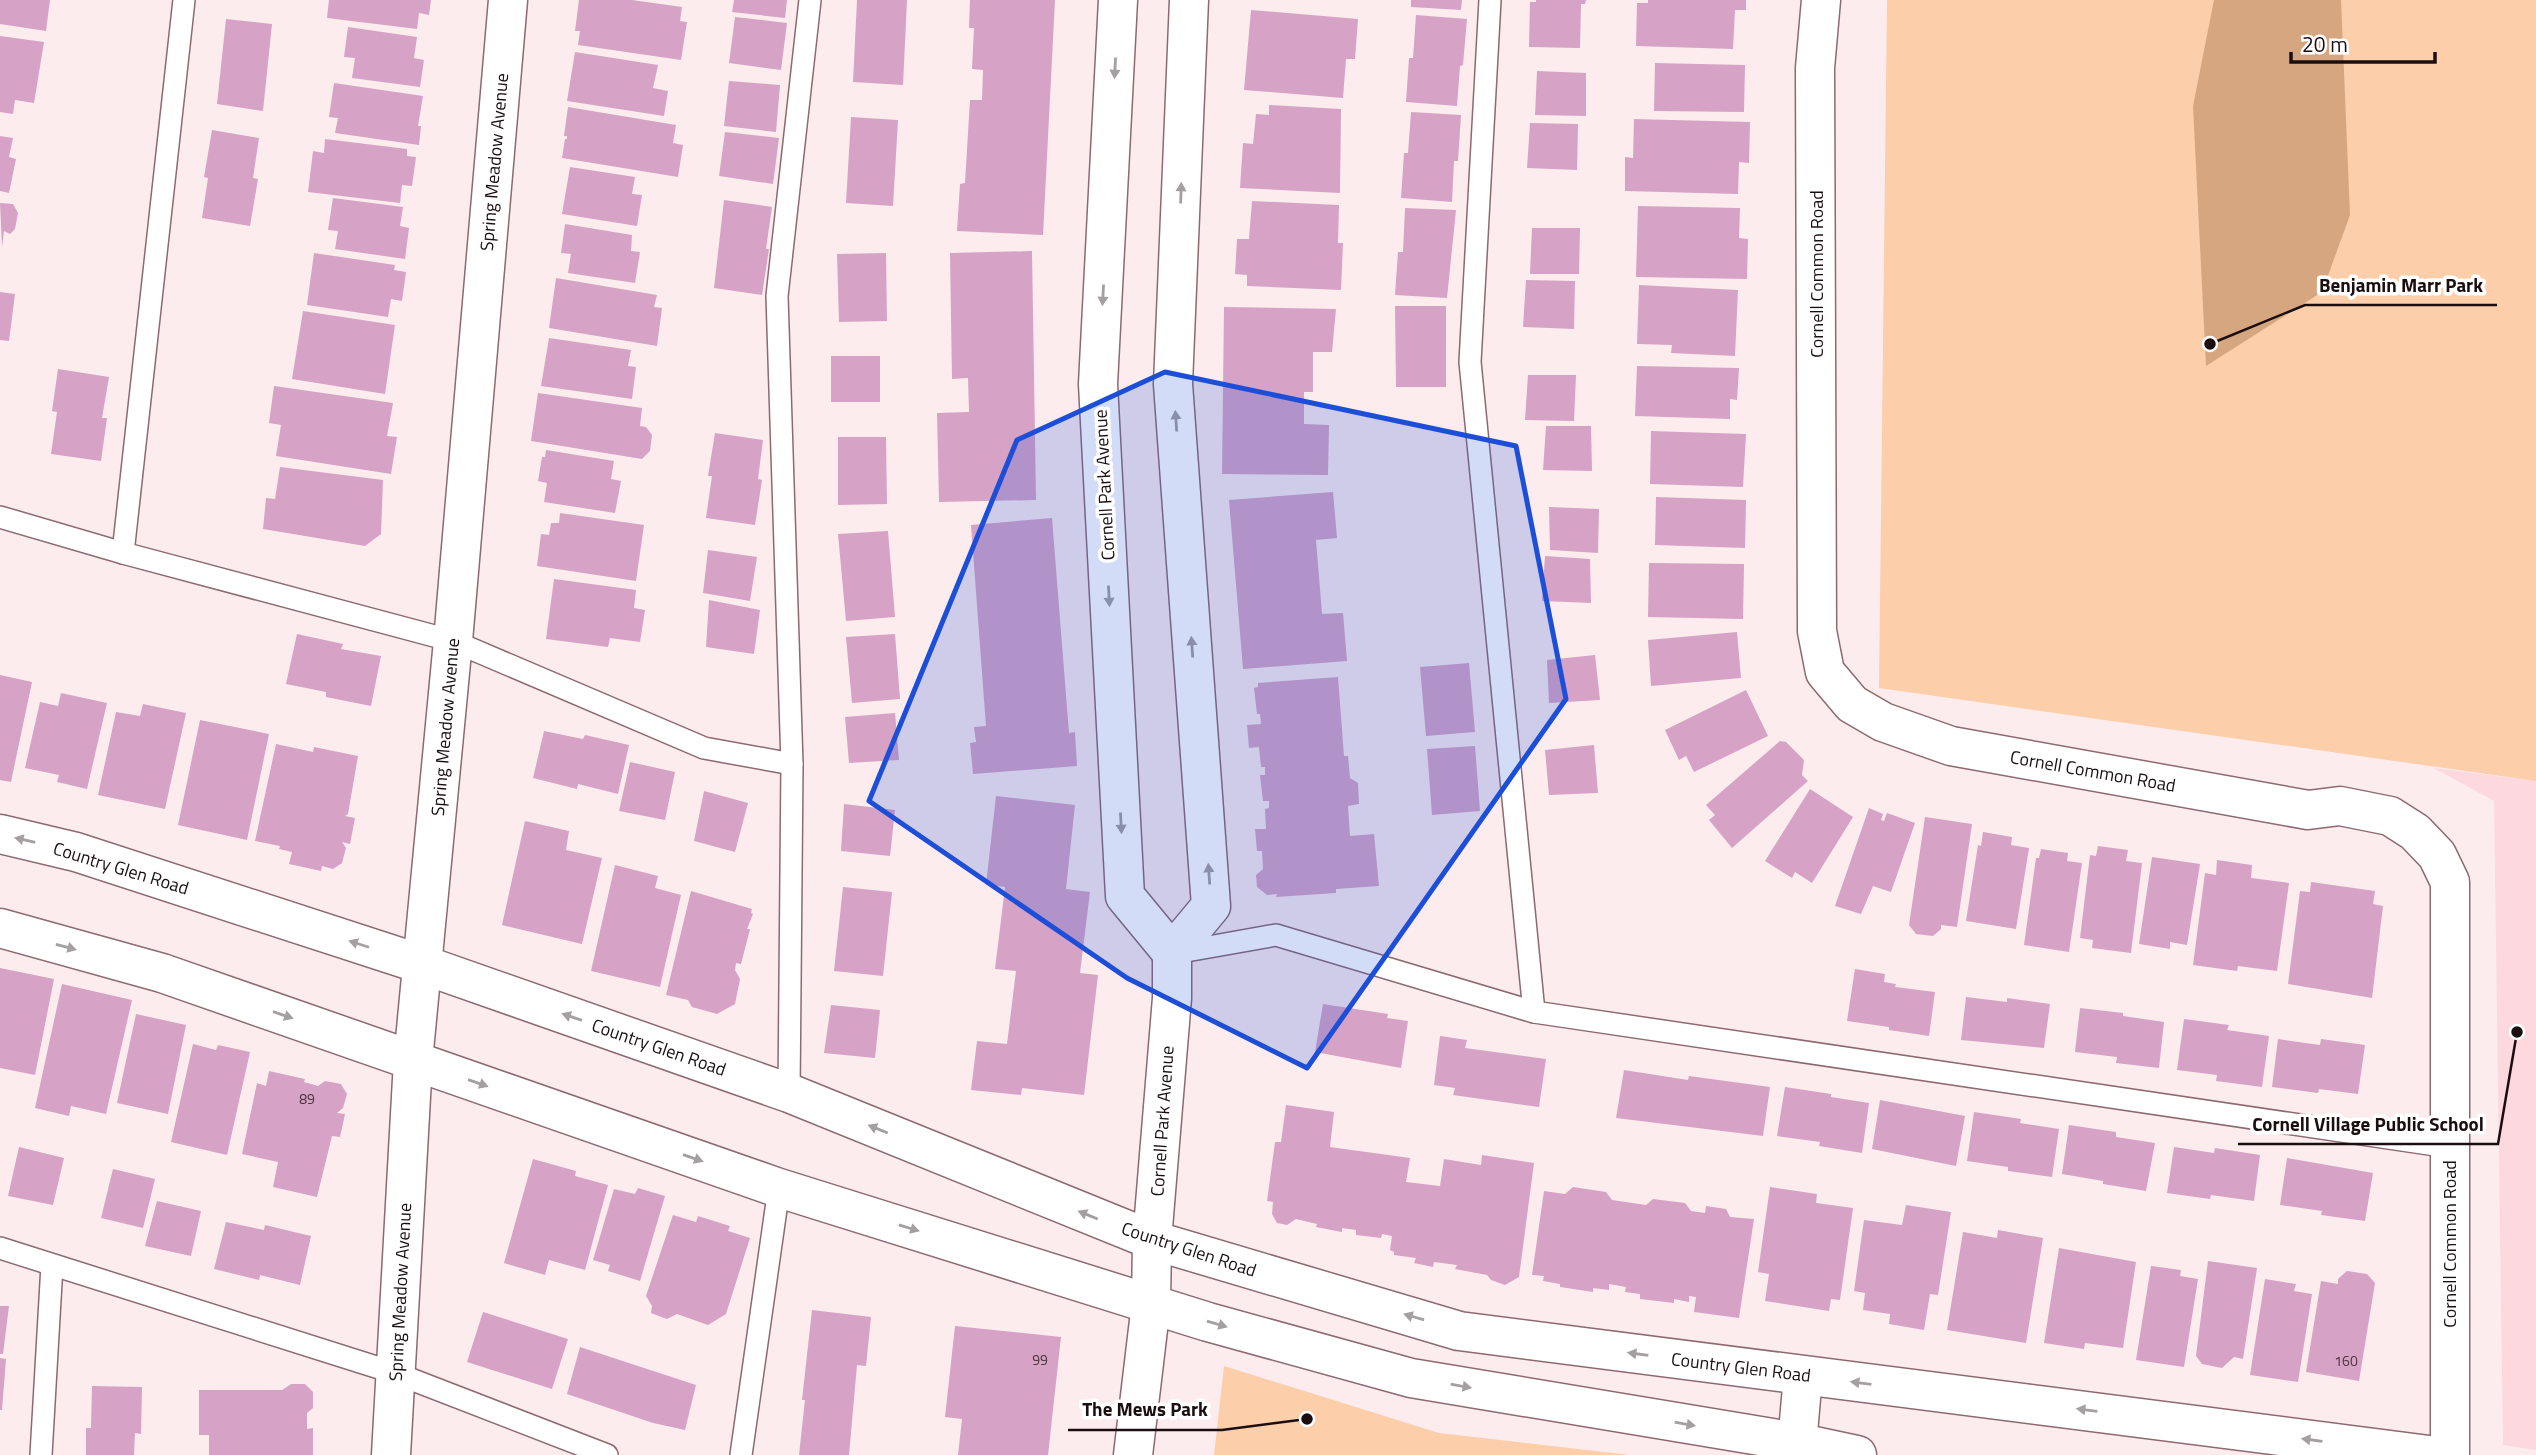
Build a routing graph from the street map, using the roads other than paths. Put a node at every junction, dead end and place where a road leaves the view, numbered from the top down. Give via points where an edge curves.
1 (184, 0) edge
2 (508, 0) edge
3 (810, 0) edge
4 (1118, 0) edge
5 (1189, 0) edge
6 (1490, 0) edge
7 (1821, 0) edge
8 (0, 517) edge
9 (123, 553) junction
10 (453, 641) junction
11 (792, 764) junction
12 (0, 834) edge
13 (0, 929) edge
14 (1172, 953) junction
15 (424, 965) junction
16 (1534, 1012) junction
17 (414, 1061) junction
18 (789, 1093) junction
19 (2449, 1147) junction
20 (779, 1188) junction
21 (1152, 1240) junction
22 (0, 1248) edge
23 (52, 1265) junction
24 (1151, 1304) junction
25 (395, 1373) junction
26 (1803, 1376) junction
27 (1796, 1449) edge
28 (41, 1455) edge
29 (391, 1455) edge
30 (607, 1455) edge
31 (741, 1455) edge
32 (1133, 1455) edge
33 (1857, 1455) edge
34 (2429, 1455) edge
35 (2450, 1455) edge

1 - 9 lane
2 - 10 street, Spring Meadow Avenue
3 - 11 lane via 777,296
4 -> 14 street, Cornell Park Avenue via 1098,384 1125,896
14 -> 5 street via 1211,906 1173,384
6 - 16 lane via 1470,362
7 - 19 street, Cornell Common Road via 1815,68 1816,631 1825,672 1852,704 1883,722 1951,746 2308,810 2353,808 2390,816 2415,832 2437,855 2450,882
8 - 9 lane
9 - 10 lane
10 - 11 lane via 704,748
10 - 15 street, Spring Meadow Avenue
11 - 18 lane
15 -> 12 street, Country Glen Road via 76,852
13 -> 17 street via 162,973
14 - 16 lane via 1276,934
14 - 21 street, Cornell Park Avenue
15 - 17 street, Spring Meadow Avenue
18 -> 15 street, Country Glen Road
16 - 19 lane
17 -> 20 street
17 - 25 street, Spring Meadow Avenue
21 -> 18 street, Country Glen Road
19 - 35 street, Cornell Common Road
20 -> 24 street
20 - 31 lane
21 - 24 street, Cornell Park Avenue
26 -> 21 street, Country Glen Road via 1460,1331
22 - 23 lane
23 - 25 lane
23 - 28 lane
24 -> 27 street via 1411,1378
24 - 32 street, Cornell Park Avenue
25 - 29 street, Spring Meadow Avenue
25 - 30 lane
26 - 27 street
34 -> 26 street, Country Glen Road
27 - 33 street

